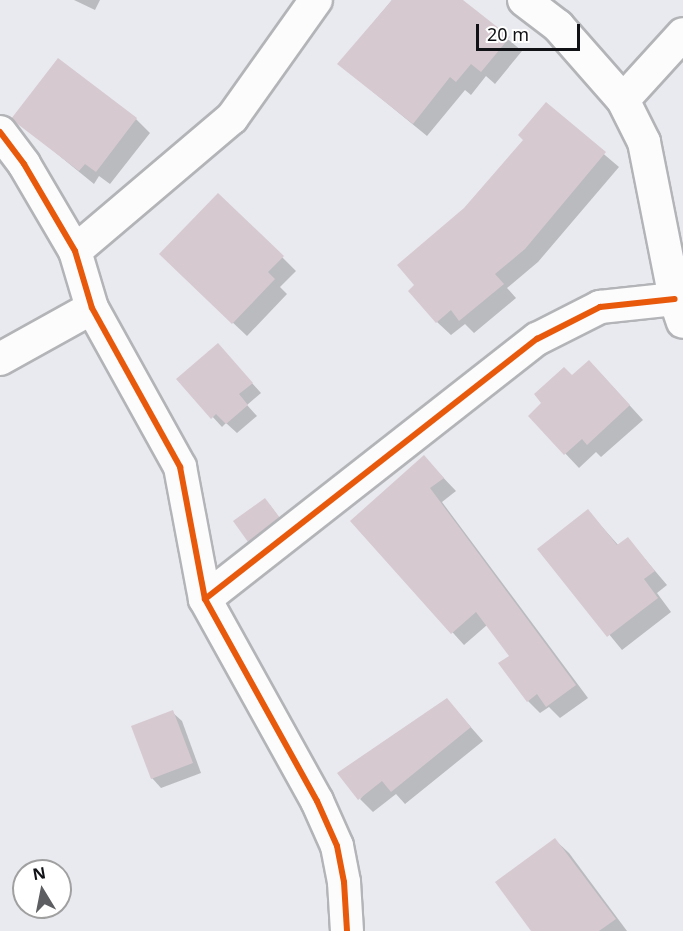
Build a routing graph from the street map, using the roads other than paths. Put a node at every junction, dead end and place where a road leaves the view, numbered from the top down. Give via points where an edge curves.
1 (316, 0) edge
2 (524, 0) edge
3 (683, 34) edge
4 (623, 100) junction
5 (0, 132) edge
6 (75, 250) junction
7 (92, 308) junction
8 (679, 310) edge
9 (0, 359) edge
10 (206, 599) junction
11 (347, 931) edge

1 - 6 street via 232,118
2 - 4 street via 558,26
3 - 4 street
4 - 8 street via 644,142
5 - 6 street via 24,164
6 - 7 street
7 - 9 street
7 - 10 street via 180,467
8 - 10 street via 600,307 537,339
10 - 11 street via 317,801 337,846

